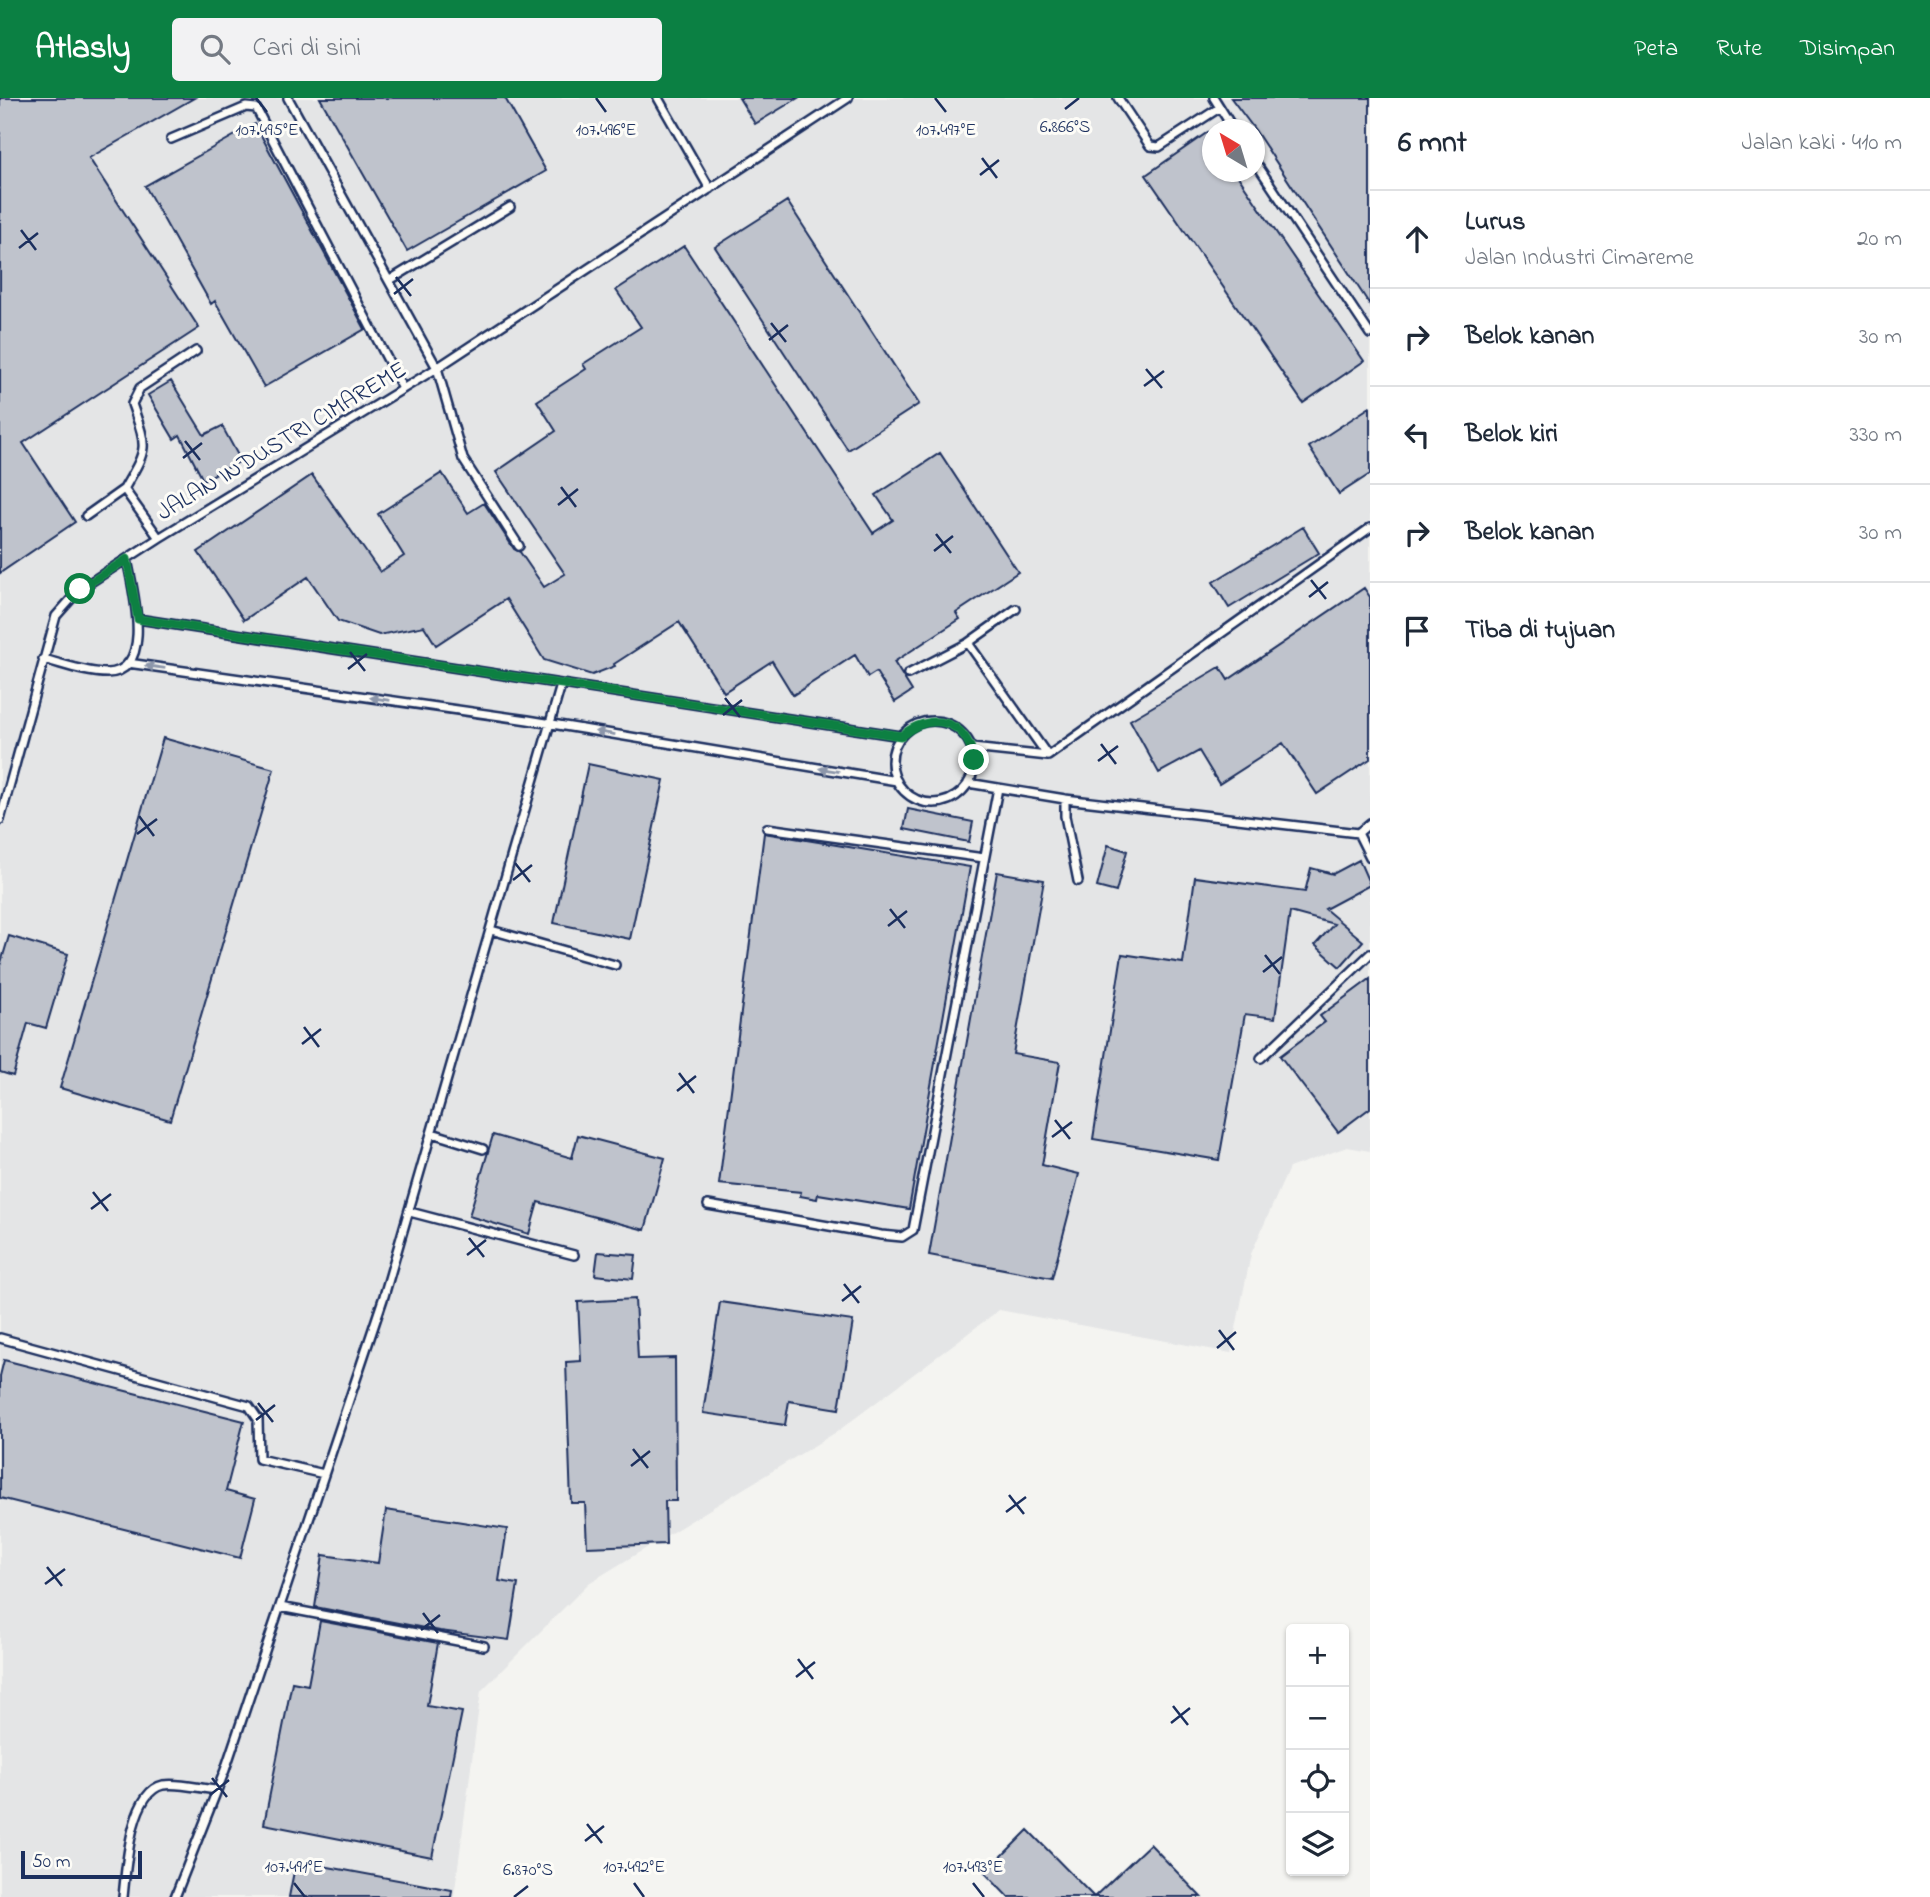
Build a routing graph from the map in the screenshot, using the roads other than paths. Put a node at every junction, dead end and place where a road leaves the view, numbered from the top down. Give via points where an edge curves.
1 (288, 98) edge
2 (658, 98) edge
3 (848, 98) edge
4 (1118, 98) edge
5 (1213, 98) edge
6 (1219, 108) junction
7 (1226, 119) edge
8 (171, 139) dead end
9 (1265, 175) edge
10 (710, 189) junction
11 (510, 207) dead end
12 (390, 280) junction
13 (1370, 334) edge
14 (197, 351) dead end
15 (437, 368) junction
16 (403, 389) junction
17 (124, 489) junction
18 (86, 516) dead end
19 (1370, 528) edge
20 (159, 537) junction
21 (519, 546) dead end
22 (127, 559) junction
23 (1016, 608) dead end
24 (138, 619) junction
25 (968, 643) junction
26 (43, 659) junction
27 (128, 663) junction
28 (908, 674) dead end
29 (561, 685) junction
30 (550, 724) junction
31 (901, 736) junction
32 (972, 748) junction
33 (1048, 756) junction
34 (897, 781) junction
35 (968, 783) junction
36 (998, 788) junction
37 (1065, 799) junction
38 (0, 820) edge
39 (1370, 823) edge
40 (767, 828) dead end
41 (1358, 833) junction
42 (1370, 857) edge
43 (984, 858) junction
44 (1078, 881) dead end
45 (491, 930) junction
46 (1370, 954) edge
47 (615, 965) dead end
48 (1261, 1058) dead end
49 (432, 1133) junction
50 (483, 1149) dead end
51 (708, 1205) dead end
52 (410, 1212) junction
53 (574, 1255) dead end
54 (0, 1338) edge
55 (324, 1474) junction
56 (280, 1607) junction
57 (484, 1646) dead end
58 (217, 1790) junction
59 (123, 1897) edge
60 (175, 1897) edge

1 - 12 lane
2 - 10 lane
3 - 10 lane, JALAN INDUSTRI CIMAREME
4 - 6 lane via 1150,146 1159,148
5 - 6 lane
6 - 7 lane
8 - 16 lane via 246,107 256,108
9 - 13 lane
10 - 15 lane, JALAN INDUSTRI CIMAREME
11 - 12 lane
12 - 15 lane
14 - 17 lane via 140,388 132,404 145,442 141,460
15 - 16 lane, JALAN INDUSTRI CIMAREME
15 - 21 lane via 463,459
16 - 20 lane, JALAN INDUSTRI CIMAREME
17 - 18 lane
17 - 20 lane
19 - 33 lane
20 - 22 lane, JALAN INDUSTRI CIMAREME
22 - 24 lane
22 - 26 lane, JALAN INDUSTRI CIMAREME via 65,604
23 - 25 lane
24 - 27 lane via 135,654
24 - 29 lane
25 - 28 lane
25 - 33 lane
26 - 27 lane via 109,673
26 - 38 lane, JALAN INDUSTRI CIMAREME
30 -> 27 lane
29 - 30 lane
29 - 31 lane
34 -> 30 lane
30 - 45 lane
31 - 32 lane via 914,725 931,720 948,723 963,733
31 - 34 lane via 893,750
32 - 33 lane
32 - 35 lane via 973,772
34 - 35 lane via 911,797 932,803 953,798
35 - 36 lane
36 - 37 lane
36 - 43 lane
37 - 41 lane
37 - 44 lane
39 - 41 lane
40 - 43 lane
41 - 42 lane
43 - 51 lane via 913,1230 902,1237 881,1235
45 - 47 lane
45 - 49 lane
46 - 48 lane
49 - 50 lane
49 - 52 lane
52 - 53 lane
52 - 55 lane
54 - 55 lane via 249,1406 258,1419 259,1459
55 - 56 lane
56 - 57 lane
56 - 58 lane
58 - 59 lane via 167,1784 148,1794 137,1814
58 - 60 lane

